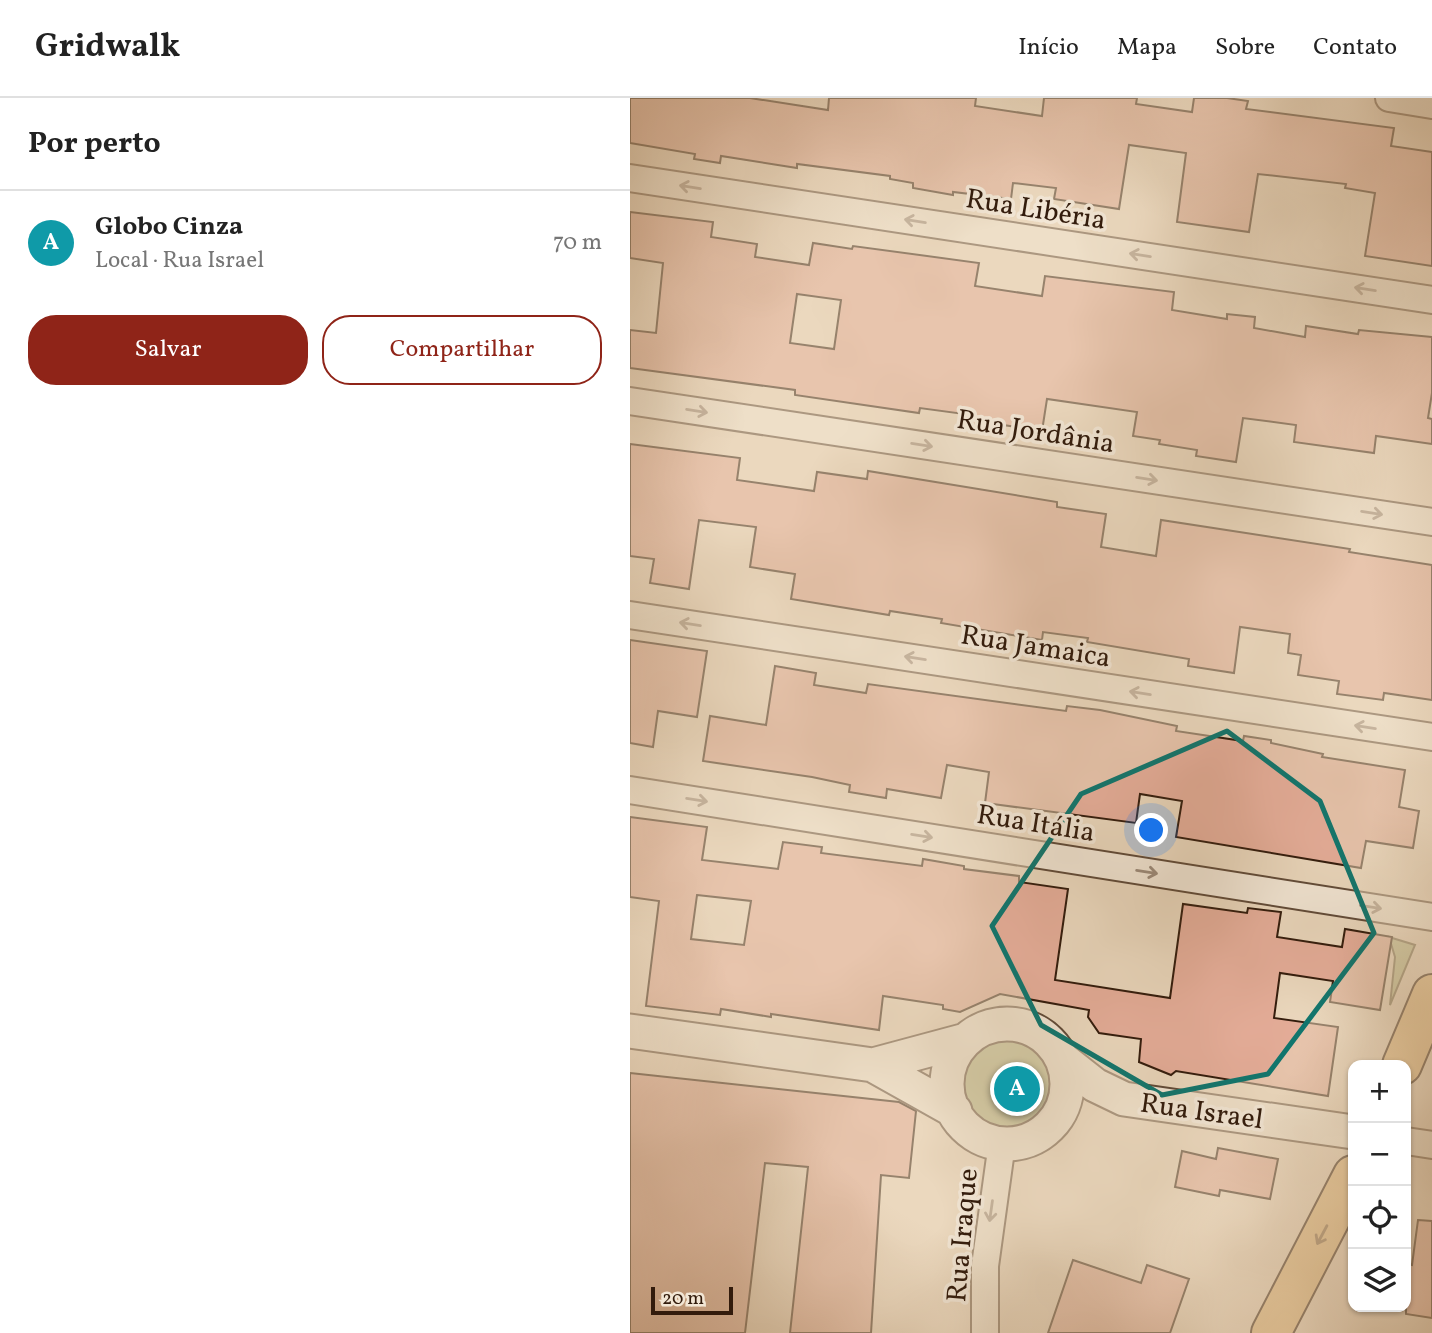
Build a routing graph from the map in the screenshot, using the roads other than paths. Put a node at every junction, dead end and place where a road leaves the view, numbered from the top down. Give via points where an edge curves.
1 (1389, 98) edge
2 (1432, 105) edge
3 (630, 178) edge
4 (1432, 300) edge
5 (630, 401) edge
6 (1432, 522) edge
7 (630, 615) edge
8 (1432, 737) edge
9 (630, 790) edge
10 (1432, 917) edge
11 (1432, 994) edge
12 (630, 1031) edge
13 (966, 1040) junction
14 (1062, 1059) junction
15 (1404, 1060) edge
16 (873, 1065) junction
17 (955, 1111) junction
18 (1348, 1131) edge
19 (1411, 1142) edge
20 (1002, 1143) junction
21 (1432, 1145) edge
22 (1348, 1185) edge
23 (985, 1333) edge
24 (1271, 1333) edge

1 - 2 street
4 -> 3 street, Rua Libéria
5 -> 6 street, Rua Jordânia
8 -> 7 street, Rua Jamaica
9 -> 10 street, Rua Itália
11 - 15 main road
12 - 16 street
13 - 14 street via 979,1031 1011,1024 1041,1034
13 - 16 street
13 - 17 street via 949,1068 947,1086
14 - 18 street, Rua Israel via 1124,1099
14 - 20 street via 1068,1086 1063,1108 1052,1124 1021,1143
16 - 17 street
17 - 20 street via 970,1131
19 - 21 street
20 -> 23 street, Rua Iraque via 985,1266
22 -> 24 main road

